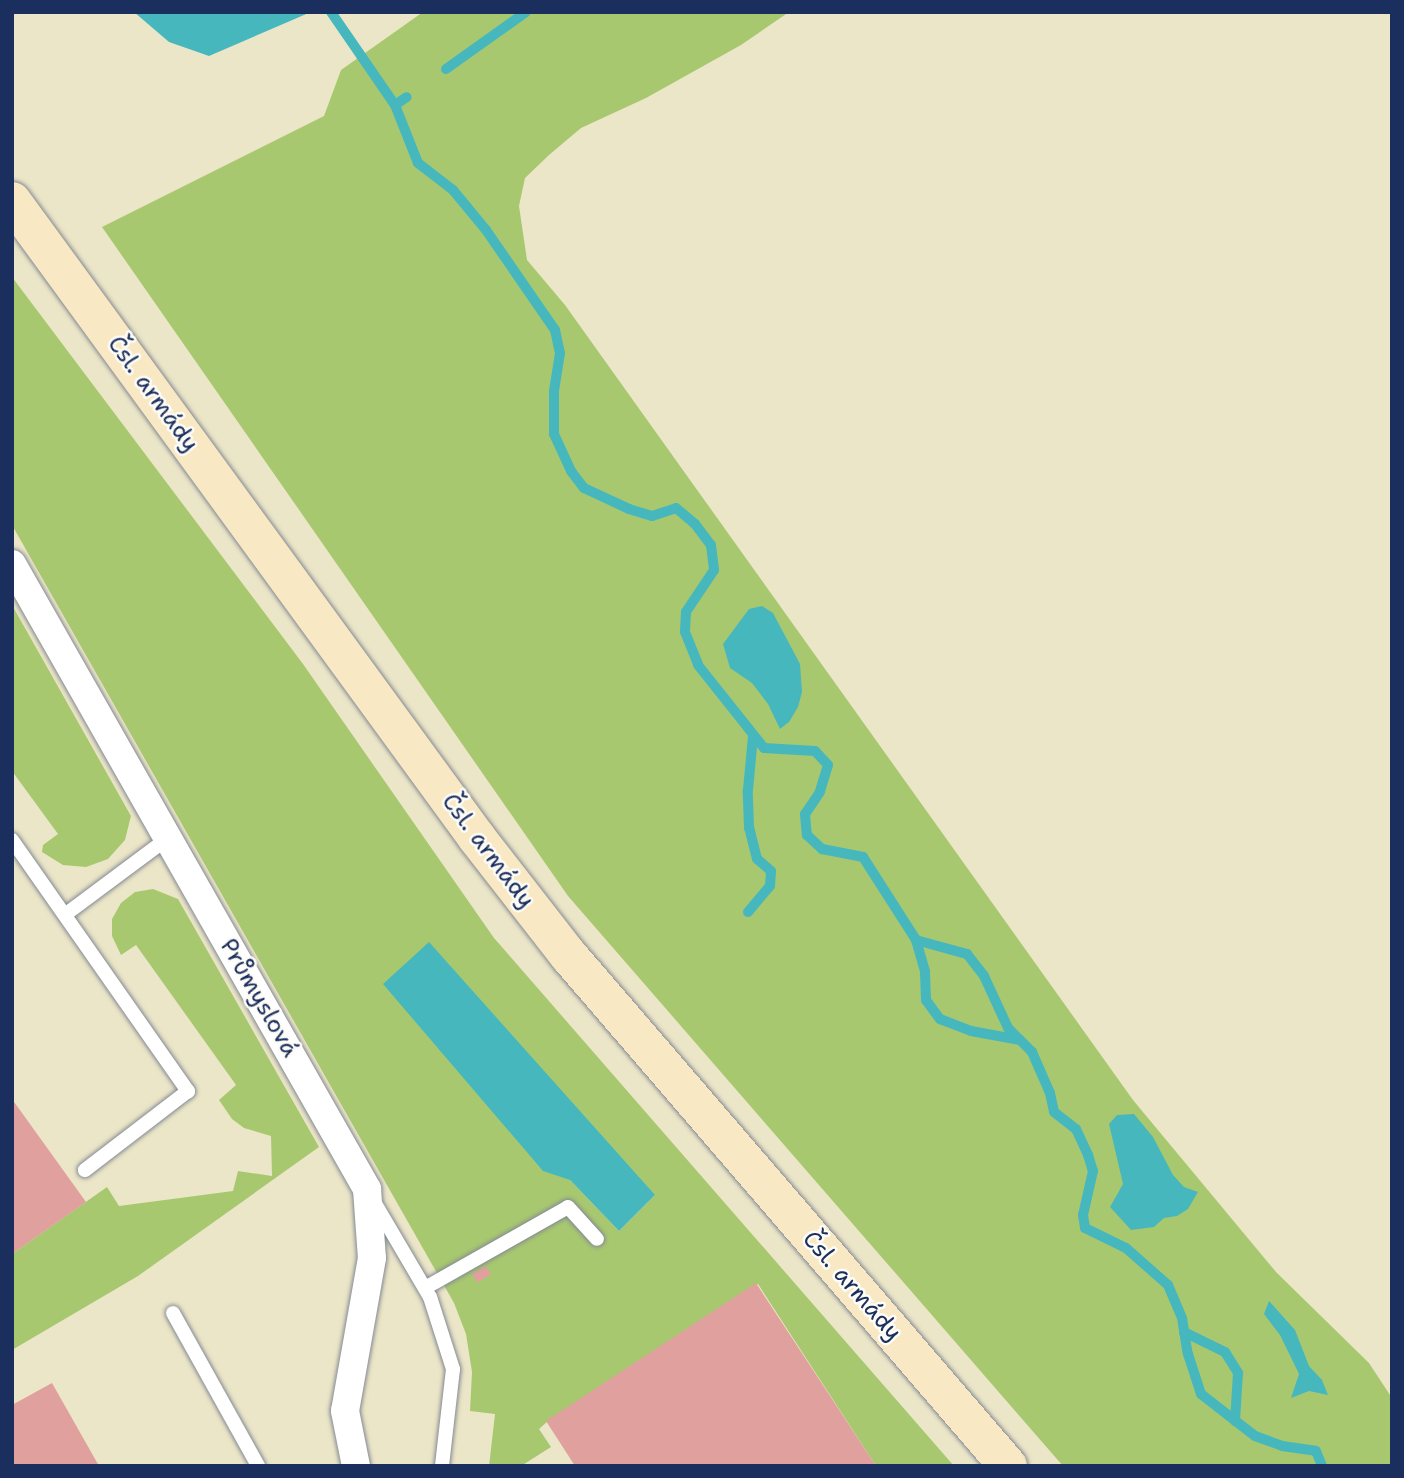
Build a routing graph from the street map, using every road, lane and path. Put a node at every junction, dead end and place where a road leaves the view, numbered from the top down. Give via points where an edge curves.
1 (12, 201) edge
2 (12, 564) edge
3 (168, 838) junction
4 (12, 841) edge
5 (66, 914) junction
6 (85, 1170) dead end
7 (367, 1189) junction
8 (597, 1239) dead end
9 (425, 1288) junction
10 (173, 1313) dead end
11 (258, 1466) edge
12 (356, 1466) edge
13 (442, 1466) edge
14 (1008, 1466) edge

1 - 14 main road, Čsl. armády via 477,838 569,956
2 - 3 street, Průmyslová
3 - 5 lane
3 - 7 street, Průmyslová
4 - 5 lane
5 - 6 lane via 188,1091
7 - 9 lane
7 - 12 street, Průmyslová via 372,1258 345,1411
8 - 9 lane via 568,1206
9 - 13 lane via 453,1369
10 - 11 lane

